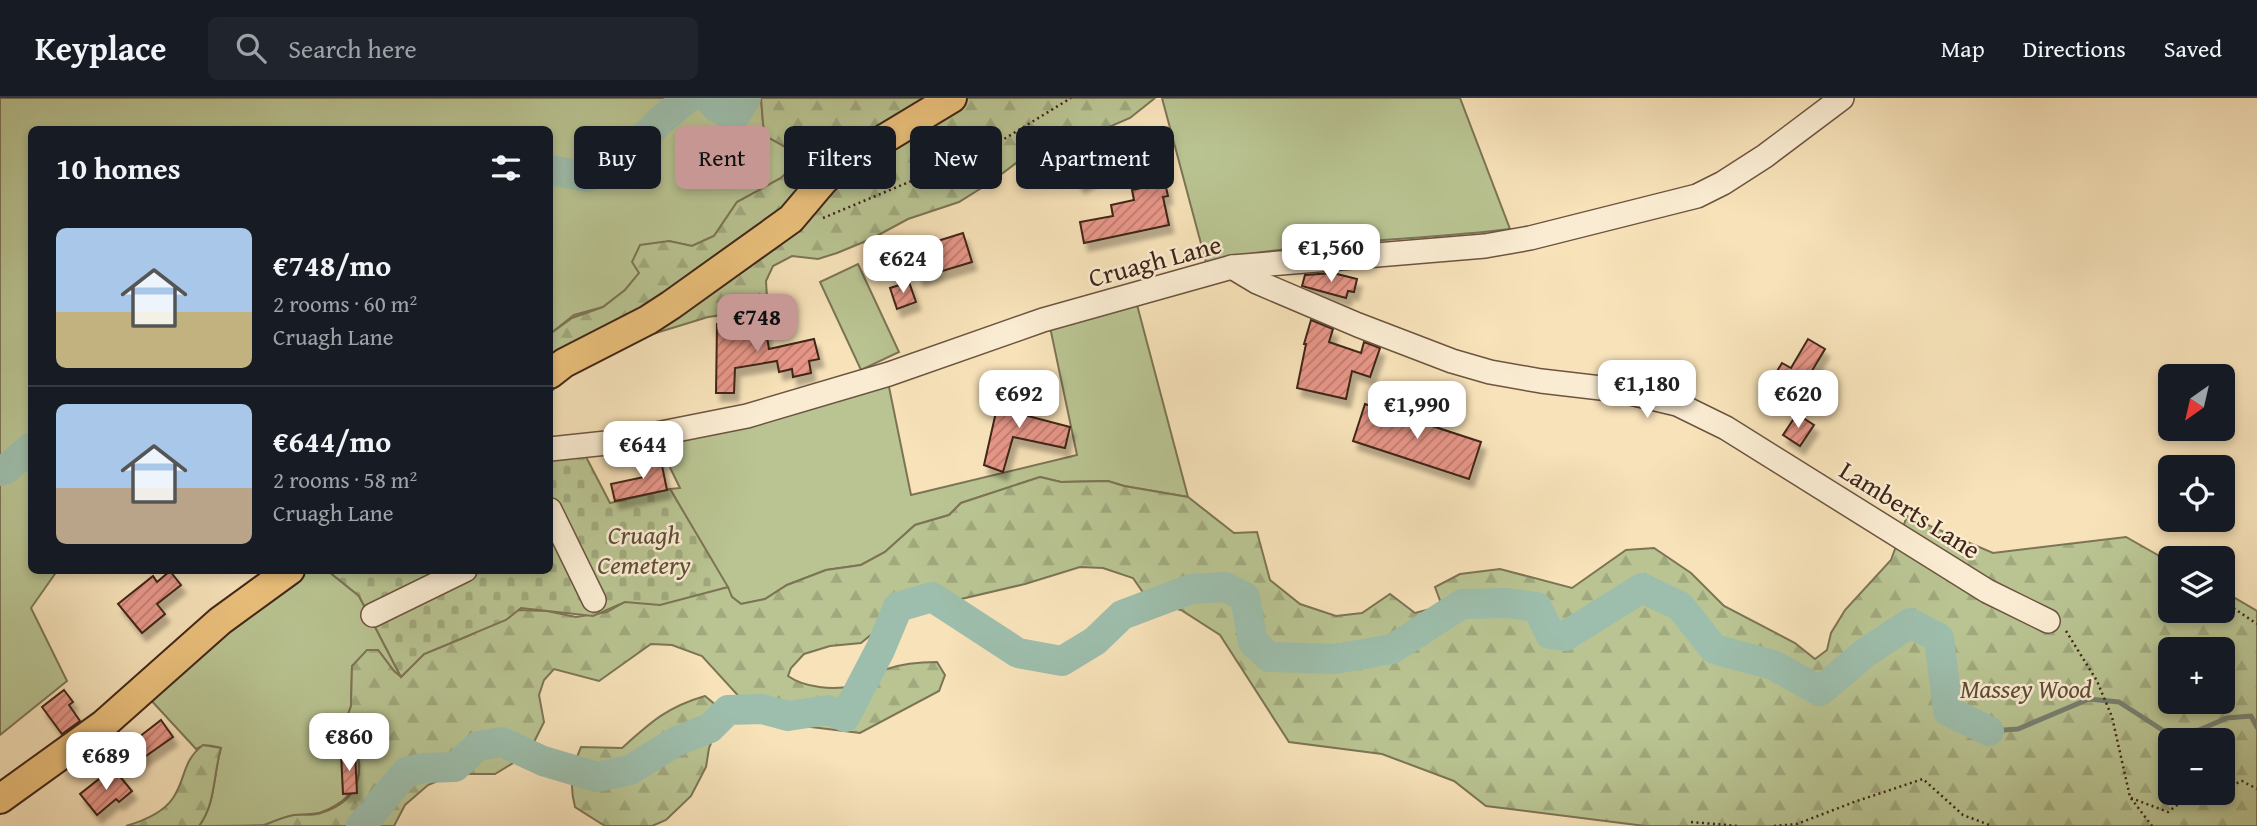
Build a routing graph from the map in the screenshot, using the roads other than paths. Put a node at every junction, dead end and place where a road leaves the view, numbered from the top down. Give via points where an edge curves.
1 (952, 98) edge
2 (1842, 98) edge
3 (1232, 267) junction
4 (553, 372) edge
5 (553, 449) edge
6 (553, 524) edge
7 (285, 574) edge
8 (457, 574) edge
9 (594, 600) dead end
10 (373, 615) dead end
11 (2048, 621) road end
12 (0, 799) edge

1 - 4 main road via 841,165 791,219 671,305
2 - 3 street, Cruagh Lane via 1765,156 1697,197 1485,246
3 - 5 street, Cruagh Lane via 1042,320 889,374 747,416 616,442
3 - 11 street, Lamberts Lane via 1257,282 1452,361 1490,372 1618,390 1677,404 1726,428 1987,591
6 - 9 street
7 - 12 main road via 220,621 104,724
8 - 10 street

